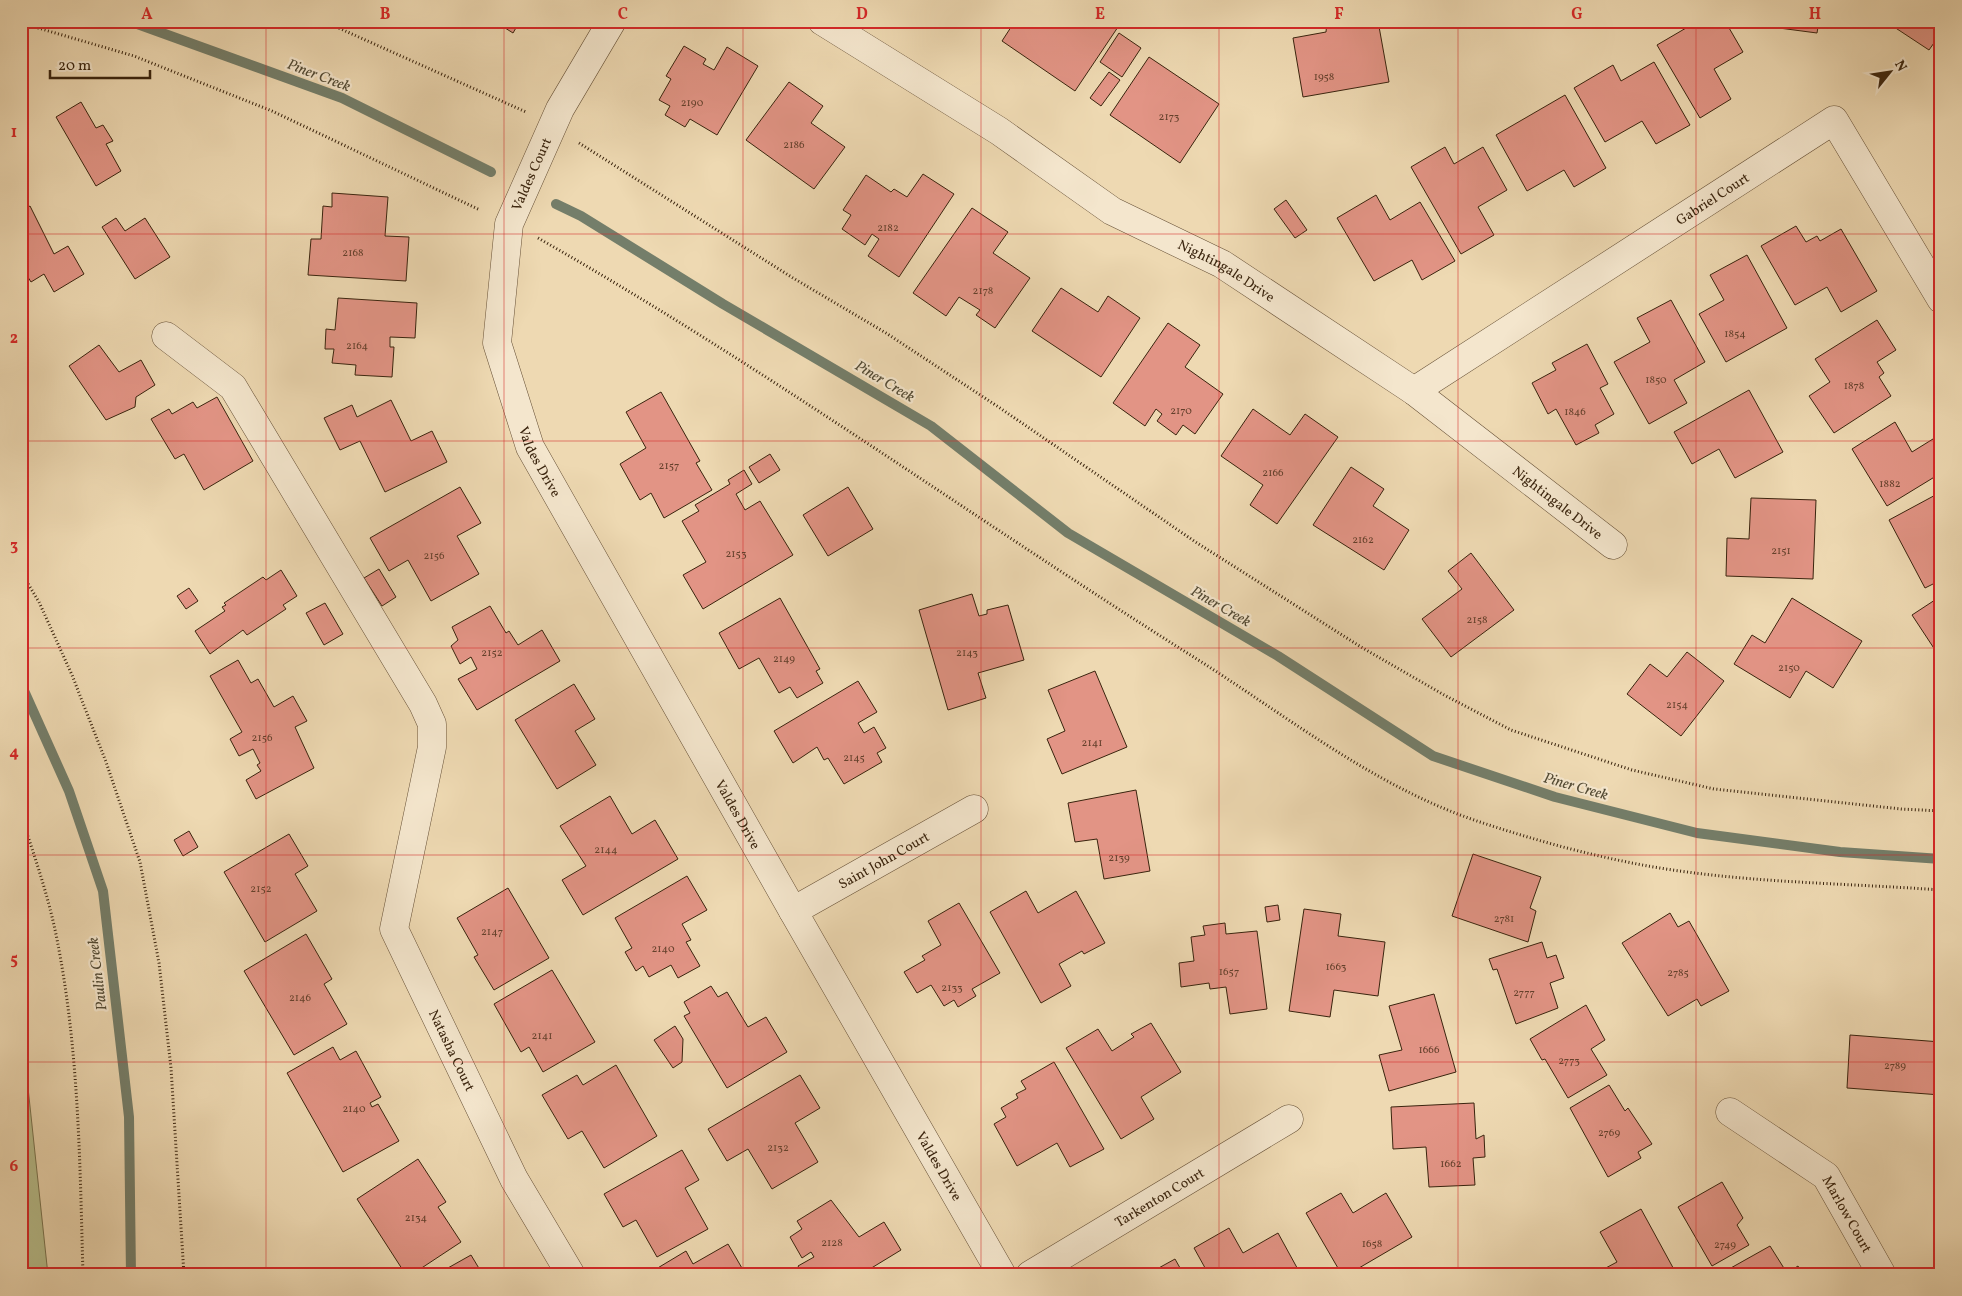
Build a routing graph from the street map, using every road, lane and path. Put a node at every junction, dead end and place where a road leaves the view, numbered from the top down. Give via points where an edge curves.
1 (323, 21) edge
2 (612, 21) edge
3 (822, 21) edge
4 (21, 23) edge
5 (532, 115) dead end
6 (585, 146) dead end
7 (486, 213) dead end
8 (537, 237) dead end
9 (1941, 299) edge
10 (166, 336) dead end
11 (497, 342) joint
12 (1414, 391) junction
13 (1614, 545) dead end
14 (21, 572) edge
15 (974, 809) dead end
16 (1941, 811) edge
17 (21, 816) edge
18 (1941, 890) edge
19 (792, 911) junction
20 (1730, 1112) dead end
21 (1289, 1119) dead end
22 (83, 1275) edge
23 (184, 1275) edge
24 (571, 1275) edge
25 (1002, 1275) edge
26 (1030, 1275) edge
27 (1882, 1275) edge

1 - 5 path
2 - 11 street, Valdes Court via 560,109 509,224
3 - 12 street, Nightingale Drive via 999,131 1112,211 1222,264
4 - 7 path via 134,56 272,111
6 - 16 path via 886,333 1194,541 1319,620 1446,696 1511,730 1632,770 1714,789 1901,810
8 - 18 path via 702,335 836,420 1329,748 1403,789 1476,821 1554,844 1649,866 1748,878
9 - 12 street, Gabriel Court via 1834,120
10 - 24 street, Natasha Court via 233,387 432,724 432,747 394,929 514,1179
11 - 19 street, Valdes Drive via 530,447
12 - 13 street, Nightingale Drive
14 - 23 path via 39,602 72,675 140,862 159,963 172,1068
15 - 19 street, Saint John Court
17 - 22 path via 44,885 59,950 70,1022 80,1155
19 - 25 street, Valdes Drive
20 - 27 street, Marlow Court via 1826,1176
21 - 26 street, Tarkenton Court

